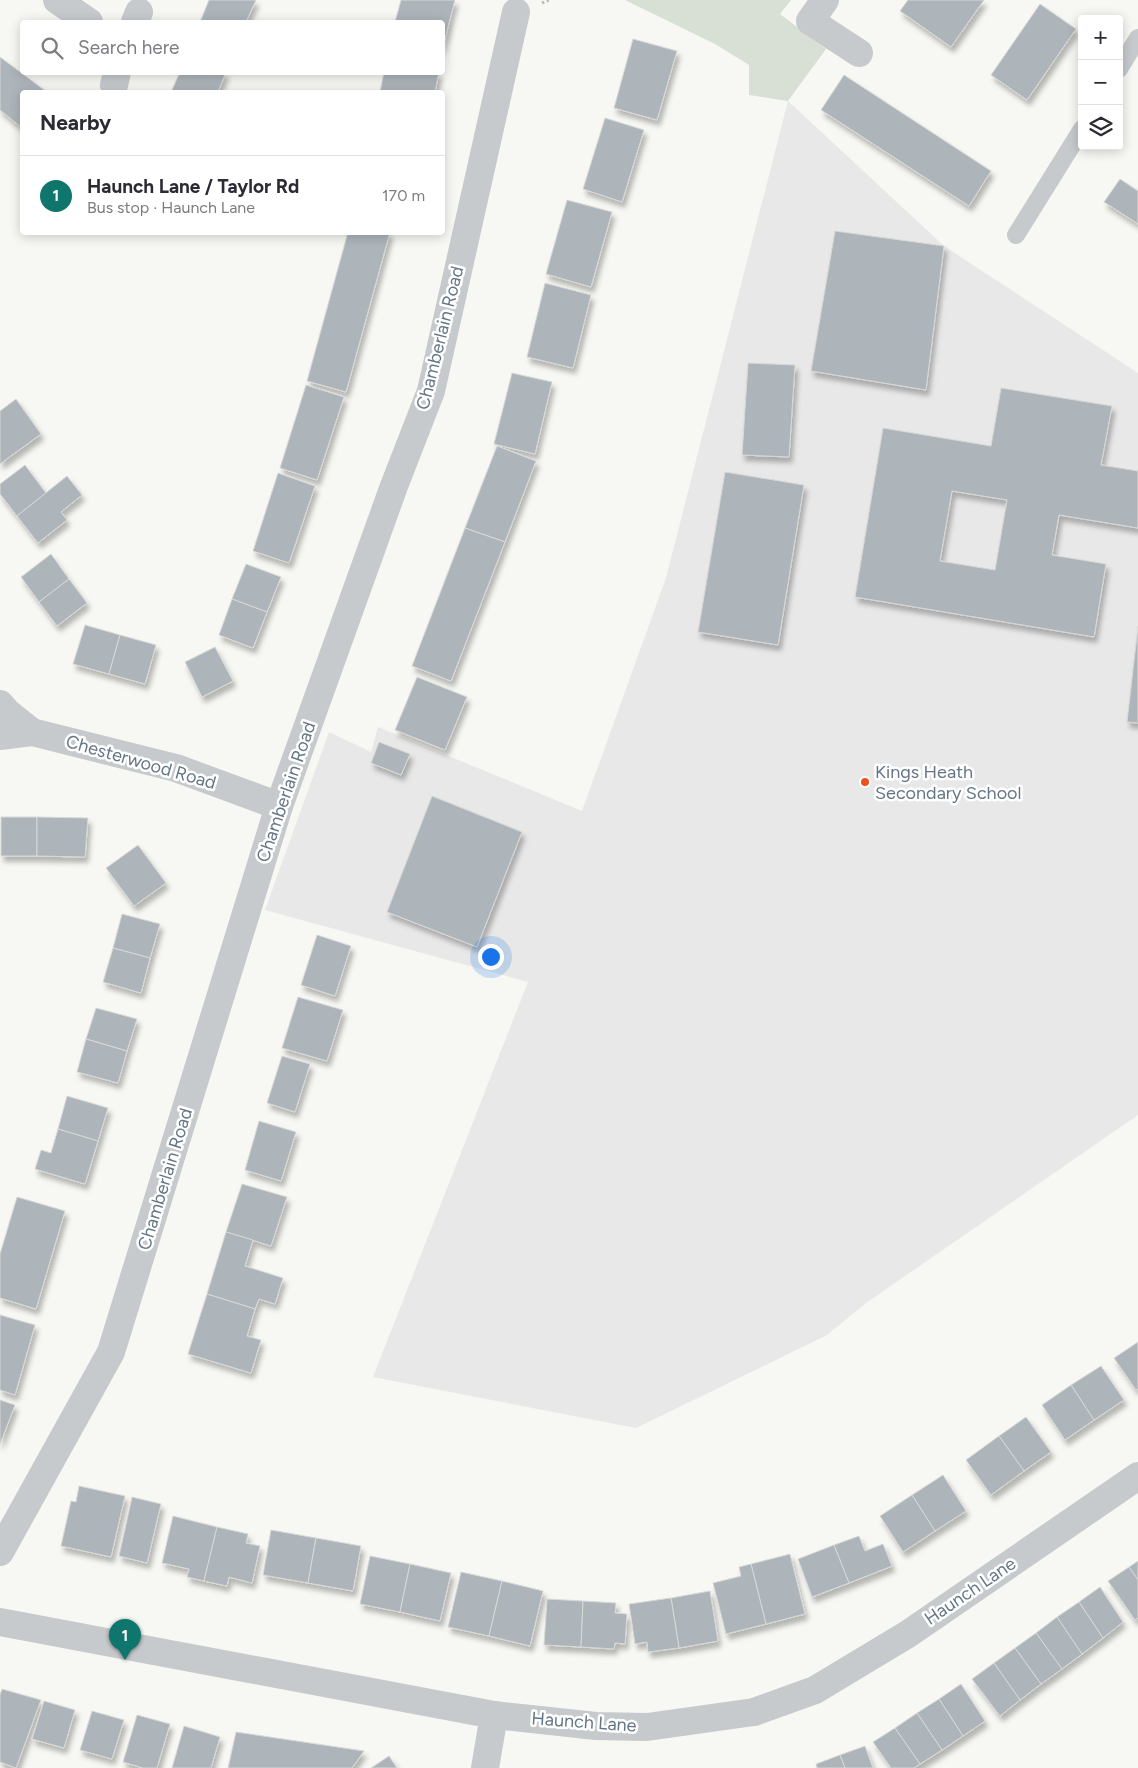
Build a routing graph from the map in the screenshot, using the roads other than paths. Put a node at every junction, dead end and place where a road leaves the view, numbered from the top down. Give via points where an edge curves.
1 (56, 0) edge
2 (825, 0) edge
3 (516, 12) dead end
4 (86, 20) edge
5 (1138, 38) edge
6 (859, 53) dead end
7 (1123, 62) edge
8 (1078, 135) edge
9 (1016, 235) dead end
10 (0, 704) edge
11 (32, 732) junction
12 (0, 736) edge
13 (279, 806) junction
14 (1138, 1476) edge
15 (0, 1552) edge
16 (0, 1622) edge
17 (494, 1715) junction
18 (485, 1768) edge

1 - 4 street
2 - 6 street via 810,21
3 - 13 street, Chamberlain Road via 431,391
5 - 7 lane
8 - 9 lane
10 - 11 street
11 - 12 street, Chesterwood Road
11 - 13 street, Chesterwood Road via 176,768
13 - 15 street, Chamberlain Road via 111,1352
14 - 17 street, Haunch Lane via 908,1634 815,1690 754,1712 648,1727 596,1726
16 - 17 street, Haunch Lane
17 - 18 street

